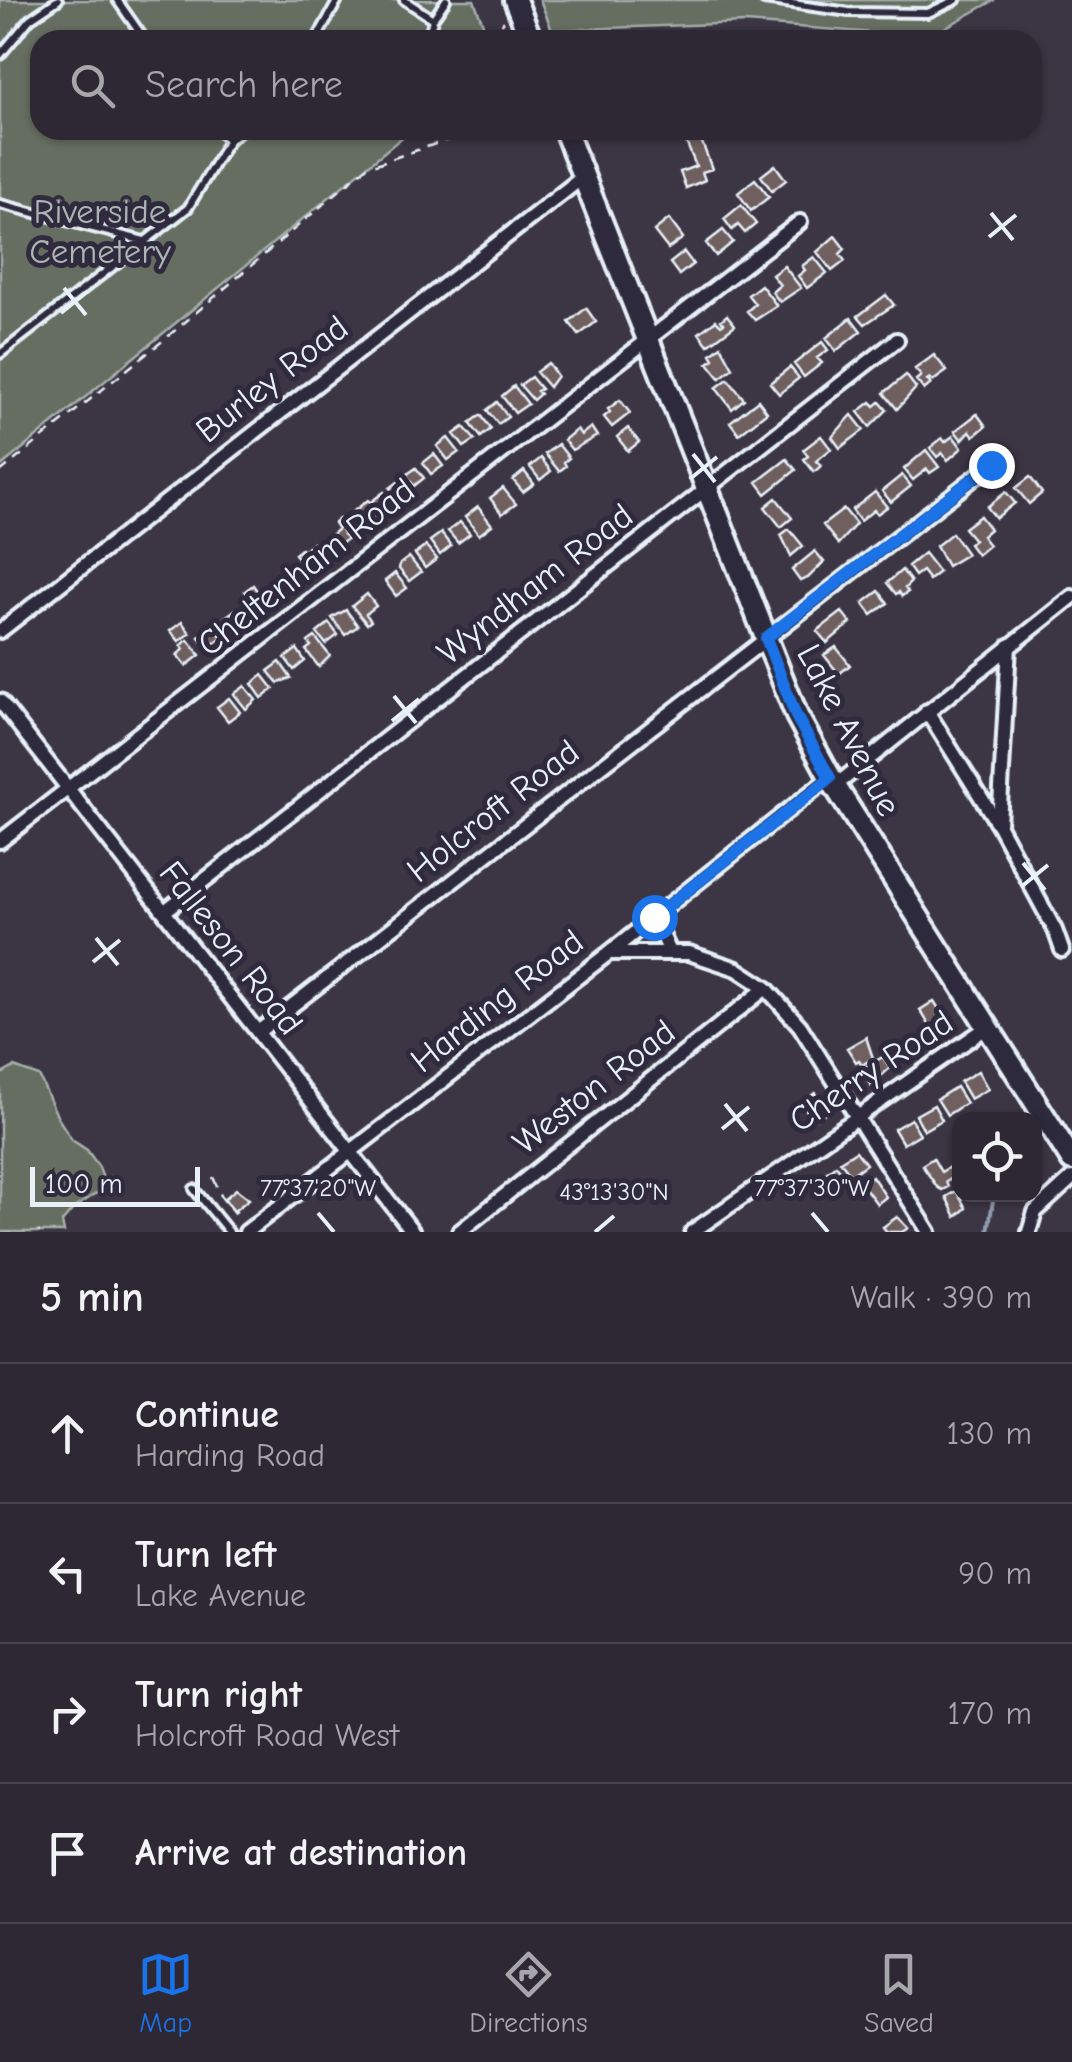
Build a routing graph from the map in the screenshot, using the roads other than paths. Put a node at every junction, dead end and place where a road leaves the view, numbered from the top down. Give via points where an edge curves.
1 (58, 0) edge
2 (117, 0) edge
3 (338, 0) edge
4 (404, 0) edge
5 (446, 0) edge
6 (515, 0) edge
7 (764, 0) edge
8 (956, 0) edge
9 (812, 3) edge
10 (433, 19) junction
11 (138, 30) edge
12 (322, 30) edge
13 (430, 30) edge
14 (526, 30) edge
15 (0, 55) edge
16 (228, 140) edge
17 (569, 140) edge
18 (583, 177) junction
19 (0, 204) edge
20 (800, 222) dead end
21 (145, 242) junction
22 (648, 339) junction
23 (897, 340) dead end
24 (0, 354) edge
25 (991, 465) dead end
26 (706, 489) junction
27 (1072, 596) edge
28 (0, 631) edge
29 (766, 638) junction
30 (1009, 646) junction
31 (0, 701) edge
32 (927, 711) junction
33 (832, 782) junction
34 (68, 788) junction
35 (999, 826) junction
36 (0, 842) edge
37 (165, 911) junction
38 (654, 917) junction
39 (1062, 950) dead end
40 (610, 952) junction
41 (670, 952) junction
42 (766, 988) junction
43 (986, 1028) junction
44 (258, 1032) junction
45 (856, 1116) junction
46 (351, 1152) junction
47 (1072, 1160) edge
48 (1072, 1178) edge
49 (194, 1189) dead end
50 (245, 1226) edge
51 (229, 1232) edge
52 (414, 1232) edge
53 (459, 1232) edge
54 (692, 1232) edge
55 (929, 1232) edge
56 (1028, 1232) edge

1 - 15 lane via 30,19
2 - 11 lane
3 - 12 lane
4 - 10 lane
5 - 10 lane
6 - 14 main road
7 - 9 lane
8 - 9 lane via 928,12 849,12
10 - 13 lane
16 - 21 lane via 188,208
17 - 18 main road, Lake Avenue
18 - 22 main road, Lake Avenue
18 - 28 street, Burley Road
19 - 21 lane
20 - 22 street, Cheltenham Road
21 - 24 lane
22 - 26 main road, Lake Avenue
22 - 34 street, Cheltenham Road
23 - 26 street, Wyndham Road
25 - 29 street, Holcroft Road
26 - 29 main road, Lake Avenue
26 - 37 street, Wyndham Road
27 - 30 street, Harding Road
29 - 33 main road, Lake Avenue via 796,716
29 - 44 street, Holcroft Road
30 - 32 street, Harding Road
30 - 35 street
31 - 34 street, Falleson Road
32 - 33 street, Harding Road
32 - 35 street
33 - 38 street, Harding Road
33 - 43 main road, Lake Avenue
34 - 36 street, Cheltenham Road
34 - 37 street, Falleson Road
35 - 39 street
37 - 44 street, Falleson Road
38 - 40 street, Harding Road
38 - 41 street
40 - 41 street
40 - 46 street, Harding Road
41 - 42 street via 720,962
42 - 45 street via 800,1026
42 - 53 street, Weston Road
43 - 45 street, Cherry Road
43 - 47 main road, Lake Avenue
44 - 46 street, Falleson Road
45 - 54 street, Cherry Road
45 - 55 street
46 - 50 street, Harding Road
46 - 52 street, Falleson Road
48 - 56 street via 1035,1212
49 - 51 lane

